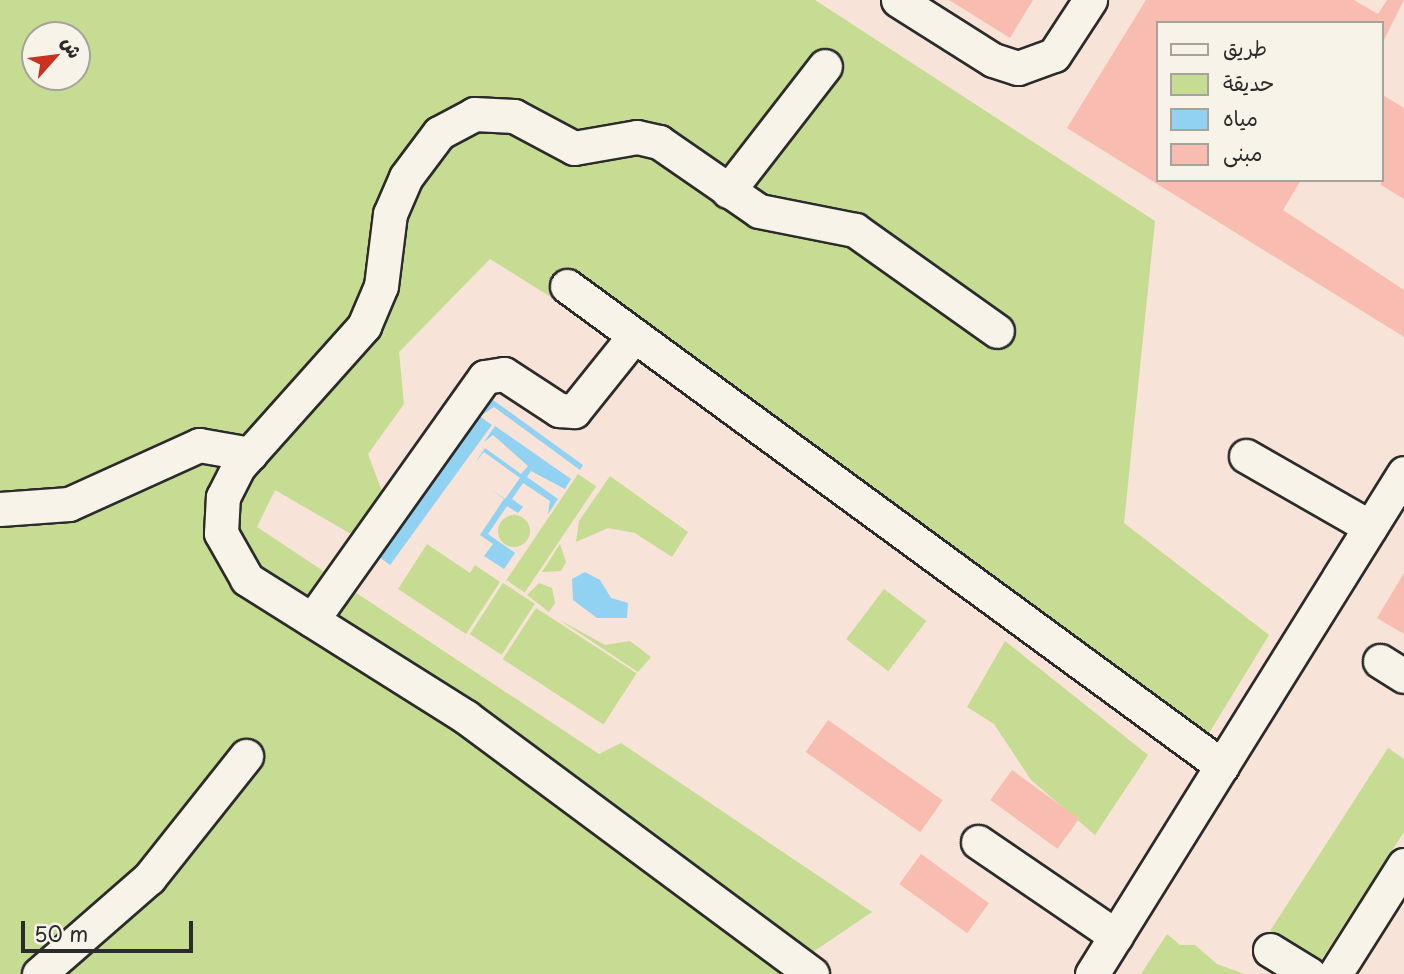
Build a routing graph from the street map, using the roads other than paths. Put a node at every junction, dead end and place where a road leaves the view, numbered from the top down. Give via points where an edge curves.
1 (898, 0) edge
2 (1090, 0) edge
3 (825, 66) dead end
4 (728, 191) junction
5 (566, 286) dead end
6 (997, 331) dead end
7 (634, 336) junction
8 (250, 454) junction
9 (1246, 456) dead end
10 (1402, 481) edge
11 (0, 509) edge
12 (1370, 527) junction
13 (312, 620) junction
14 (246, 756) dead end
15 (1222, 766) junction
16 (978, 842) dead end
17 (1404, 865) edge
18 (1270, 950) dead end
19 (1107, 961) edge
20 (39, 974) edge
21 (812, 974) edge
22 (1309, 974) edge
23 (1335, 974) edge

1 - 2 lane via 993,60 1018,68 1054,55
3 - 4 lane
4 - 6 lane via 776,218 855,230
4 - 8 lane via 649,138 574,148 502,113 474,114 450,125 397,195 381,286 364,326
5 - 7 lane
7 - 13 lane via 574,411 559,410 504,374 485,377
7 - 15 lane
8 - 11 lane via 199,445 69,504
8 - 13 lane via 223,497 227,550 247,579
9 - 12 lane
10 - 12 lane
12 - 15 lane
13 - 21 lane via 506,745
14 - 20 lane via 149,878
15 - 19 lane
16 - 19 lane
17 - 23 lane
18 - 22 lane

